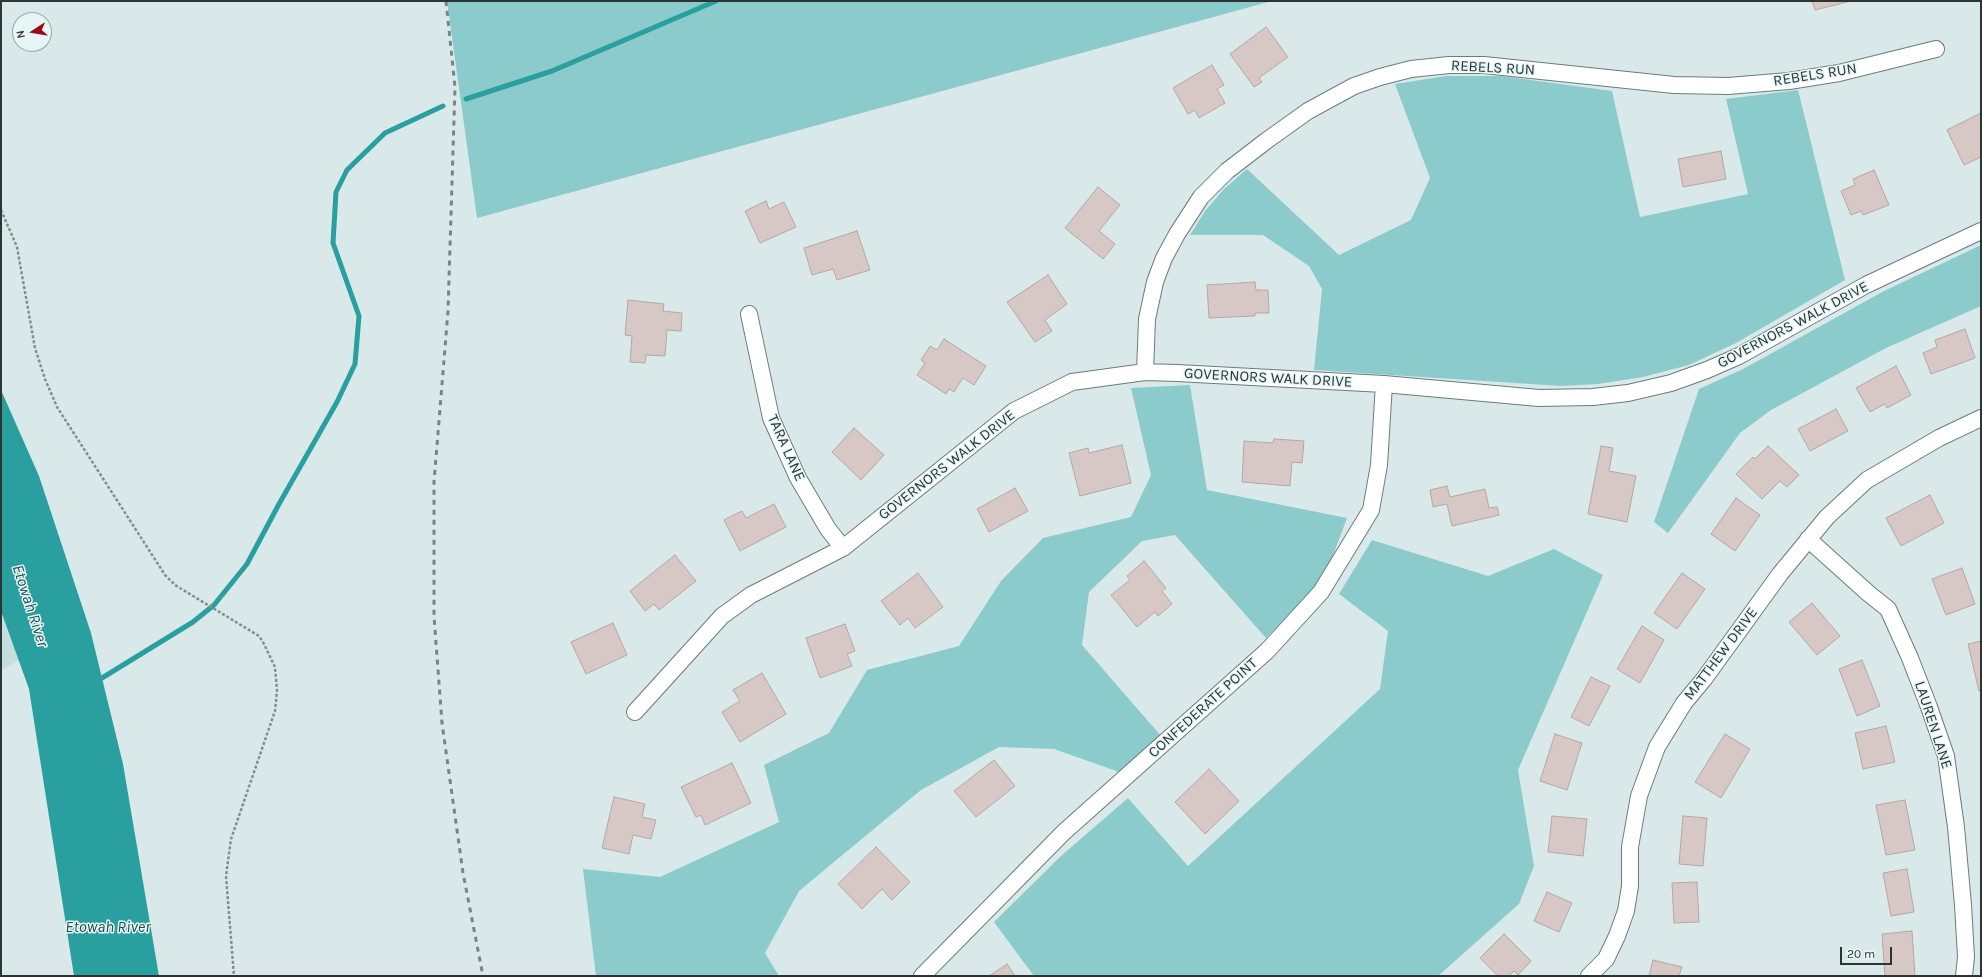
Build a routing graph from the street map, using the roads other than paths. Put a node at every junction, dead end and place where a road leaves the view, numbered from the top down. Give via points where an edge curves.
1 (1936, 49) dead end
2 (1981, 231) edge
3 (749, 314) dead end
4 (1145, 372) junction
5 (1384, 384) junction
6 (1981, 418) edge
7 (1808, 539) junction
8 (843, 548) junction
9 (635, 712) dead end
10 (922, 976) edge
11 (1589, 976) edge
12 (1964, 976) edge

1 - 4 street, REBELS RUN via 1839,73 1789,81 1728,86 1674,85 1477,65 1449,65 1411,69 1354,86 1308,111 1266,140 1226,171 1202,197 1177,234 1155,282 1147,319
2 - 5 street, GOVERNORS WALK DRIVE via 1866,285 1739,356 1670,383 1628,393 1593,397 1539,398
3 - 8 street, TARA LANE via 771,418 798,478 828,529
4 - 5 street, GOVERNORS WALK DRIVE
4 - 8 street, GOVERNORS WALK DRIVE via 1072,382 1014,411
5 - 10 street, CONFEDERATE POINT via 1379,465 1371,510 1321,592 1267,651 1064,832
6 - 7 street, MATTHEW DRIVE via 1939,438 1867,480 1827,517
7 - 11 street, MATTHEW DRIVE via 1684,703 1657,748 1639,796 1633,822 1630,886 1626,911 1606,959
7 - 12 street, LAUREN LANE via 1888,609 1929,706 1946,756 1956,828 1966,957
8 - 9 street, GOVERNORS WALK DRIVE via 750,595 722,616

